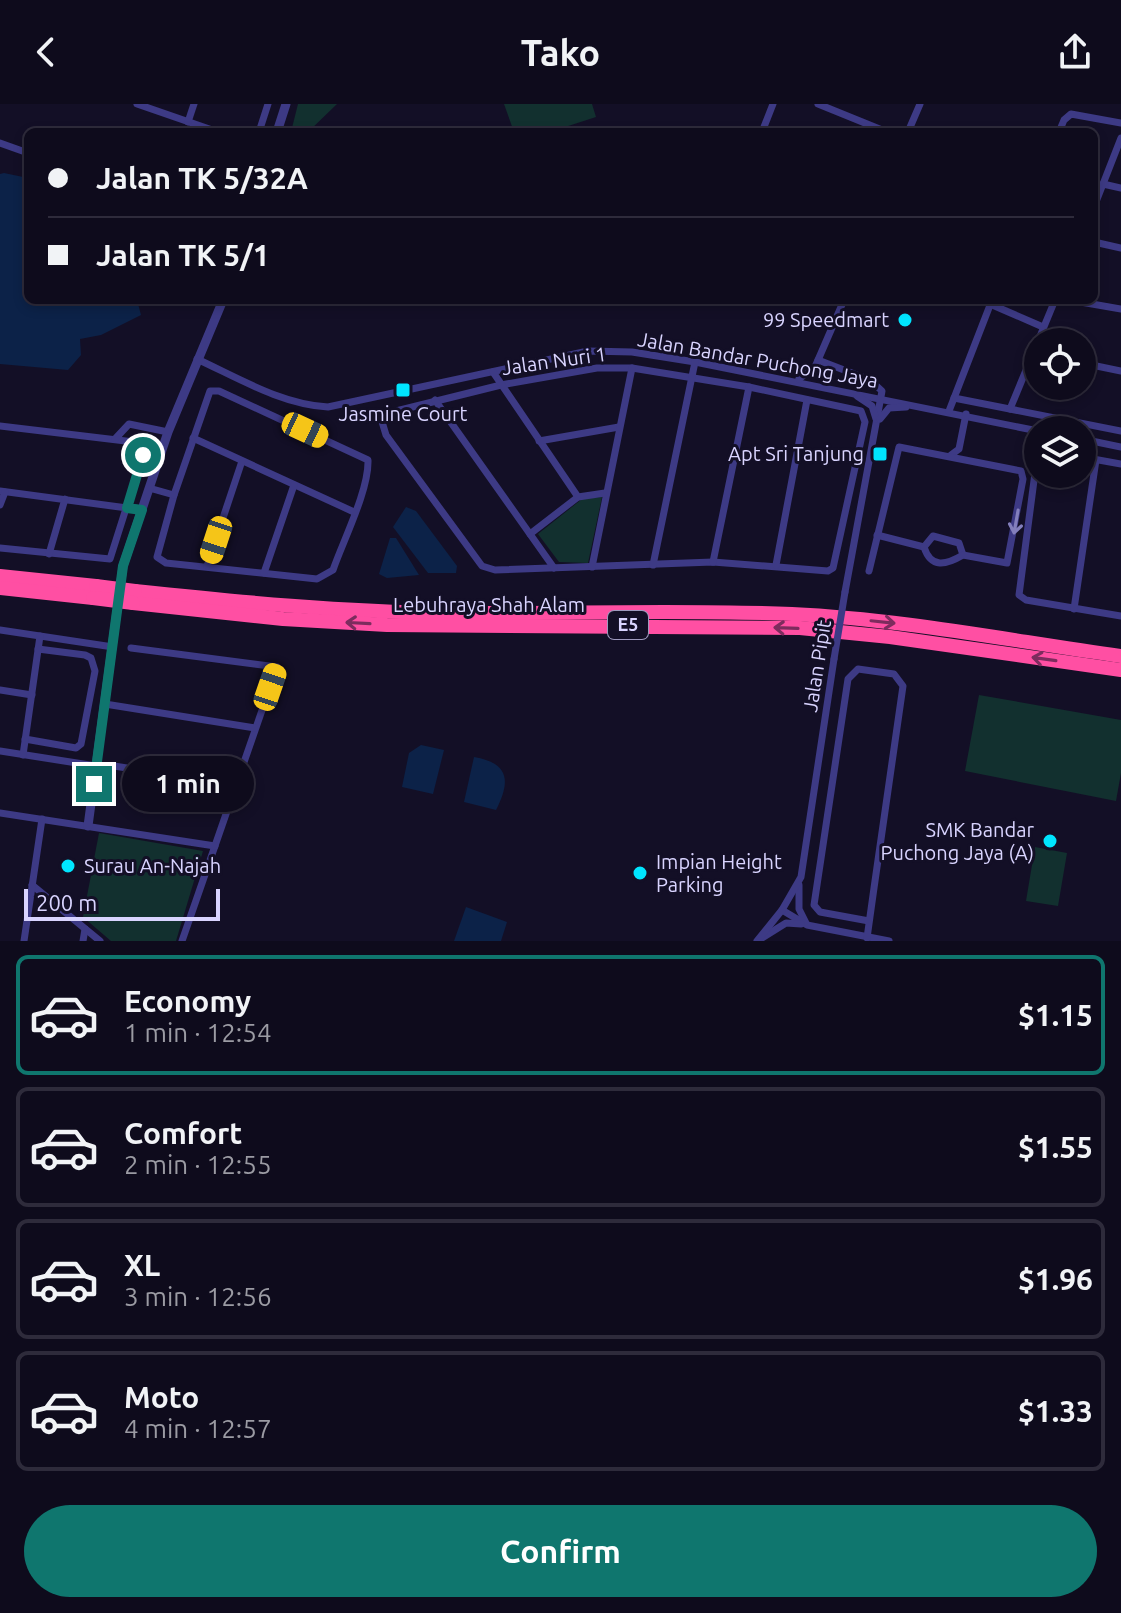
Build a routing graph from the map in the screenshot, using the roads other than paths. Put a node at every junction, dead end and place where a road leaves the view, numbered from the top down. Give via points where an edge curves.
1 (137, 104) edge
2 (194, 104) edge
3 (268, 104) edge
4 (286, 104) edge
5 (773, 104) edge
6 (818, 104) edge
7 (920, 104) edge
8 (188, 122) junction
9 (1121, 123) edge
10 (206, 128) edge
11 (260, 128) edge
12 (278, 128) edge
13 (764, 128) edge
14 (877, 128) edge
15 (910, 128) edge
16 (1061, 128) edge
17 (1121, 138) edge
18 (0, 143) edge
19 (24, 152) edge
20 (1103, 184) junction
21 (1121, 188) edge
22 (1098, 197) edge
23 (1098, 243) edge
24 (1121, 248) edge
25 (221, 304) edge
26 (842, 304) edge
27 (990, 304) edge
28 (995, 304) edge
29 (1053, 304) edge
30 (1092, 304) edge
31 (1121, 309) edge
32 (1043, 327) joint
33 (197, 359) junction
34 (818, 360) junction
35 (695, 362) junction
36 (1096, 366) edge
37 (632, 368) junction
38 (1121, 371) edge
39 (493, 372) junction
40 (692, 378) junction
41 (1024, 378) edge
42 (797, 380) junction
43 (501, 385) junction
44 (749, 387) junction
45 (844, 391) junction
46 (882, 398) junction
47 (954, 398) junction
48 (435, 400) junction
49 (807, 400) junction
50 (1010, 409) junction
51 (945, 410) junction
52 (966, 414) junction
53 (877, 424) junction
54 (0, 426) edge
55 (619, 427) junction
56 (1024, 428) edge
57 (1121, 431) edge
58 (168, 432) junction
59 (193, 438) junction
60 (115, 439) junction
61 (539, 441) junction
62 (1096, 442) edge
63 (1121, 447) edge
64 (959, 449) junction
65 (949, 456) junction
66 (968, 459) junction
67 (1096, 460) edge
68 (242, 461) junction
69 (1121, 464) edge
70 (294, 485) junction
71 (149, 488) junction
72 (1033, 488) edge
73 (1092, 488) edge
74 (2, 492) edge
75 (605, 493) junction
76 (174, 495) junction
77 (578, 497) junction
78 (65, 499) junction
79 (0, 505) edge
80 (127, 508) junction
81 (142, 510) junction
82 (354, 512) junction
83 (530, 534) junction
84 (877, 535) junction
85 (924, 547) junction
86 (0, 548) edge
87 (49, 554) junction
88 (963, 555) junction
89 (713, 562) junction
90 (653, 565) junction
91 (776, 565) junction
92 (207, 566) junction
93 (592, 567) junction
94 (554, 568) junction
95 (869, 571) dead end
96 (264, 573) junction
97 (0, 576) edge
98 (0, 588) edge
99 (94, 592) junction
100 (134, 597) junction
101 (1074, 609) junction
102 (1121, 616) edge
103 (0, 630) edge
104 (40, 636) junction
105 (113, 647) junction
106 (131, 648) dead end
107 (38, 649) junction
108 (1121, 656) edge
109 (1121, 670) edge
110 (0, 690) edge
111 (32, 695) junction
112 (105, 704) junction
113 (255, 728) junction
114 (25, 739) junction
115 (0, 751) edge
116 (23, 755) junction
117 (96, 766) junction
118 (114, 766) dead end
119 (236, 785) junction
120 (0, 813) edge
121 (42, 819) junction
122 (88, 826) junction
123 (215, 846) junction
124 (799, 883) junction
125 (32, 885) junction
126 (782, 910) junction
127 (869, 921) junction
128 (807, 925) junction
129 (85, 929) junction
130 (867, 938) junction
131 (24, 941) edge
132 (83, 941) edge
133 (100, 941) edge
134 (182, 941) edge
135 (758, 941) edge
136 (889, 941) edge

1 - 8 street
2 - 8 street
3 - 11 street
4 - 12 street
5 - 13 street
6 - 14 street
7 - 15 street
8 - 10 street
9 - 16 street via 1076,114
17 - 20 street
18 - 19 street
20 - 21 street
20 - 22 street
23 - 24 street
25 - 33 street
26 - 34 street
27 - 47 street
28 - 32 street
29 - 32 street
30 - 31 street
33 - 39 street, Jalan Bandar Puchong Jaya via 303,405 328,407
33 - 58 street
34 - 42 street via 811,373
34 - 46 street via 875,383
35 - 39 street, Jalan Bandar Puchong Jaya via 588,351
35 - 40 street
35 - 42 street, Jalan Bandar Puchong Jaya
36 - 38 street
37 - 40 street, Jalan Nuri 1
37 - 43 street, Jalan Nuri 1 via 597,368
37 - 55 street
39 - 43 street
40 - 44 street, Jalan Nuri 1
40 - 90 street
41 - 50 street
42 - 45 street, Jalan Bandar Puchong Jaya
43 - 48 street, Jalan Nuri 1
43 - 61 street
44 - 49 street, Jalan Nuri 1
44 - 89 street
45 - 46 street, Jalan Bandar Puchong Jaya
45 - 53 street via 872,406
46 - 51 street, Jalan Bandar Puchong Jaya
46 - 53 street, Jalan Pipit
47 - 50 street
47 - 51 street
48 - 83 street
48 - 94 street, Jalan Nuri 1 via 383,412 379,419 386,435 482,566
49 - 91 street
49 - 91 street, Jalan Nuri 1 via 856,408 865,422 836,562 828,571
50 - 57 street
51 - 52 street, Jalan Bandar Puchong Jaya
51 - 53 street via 895,406
52 - 56 street, Jalan Bandar Puchong Jaya
52 - 64 street
53 - 124 street, Jalan Pipit, bridge
54 - 60 street
55 - 61 street
55 - 75 street
58 - 60 street via 129,424
58 - 71 street
59 - 68 street
59 - 76 street
59 - 82 street via 214,390 362,456 369,469
60 - 80 street via 141,446 143,455
61 - 77 street
62 - 63 street
64 - 65 street
64 - 66 street
65 - 66 street
65 - 84 street via 899,447
66 -> 88 street via 1021,471 1023,479 1010,559 1003,564
67 - 69 street
68 - 70 street
68 - 92 street
70 - 82 street
70 - 96 street
71 - 76 street
71 - 81 street
72 - 101 street via 1018,591 1026,600
73 - 101 street
74 - 78 street
74 - 79 street
75 - 77 street
75 - 93 street
76 - 92 street via 156,553 166,563
77 - 83 street
78 - 80 street
78 - 87 street
80 - 81 street
80 - 87 street via 107,561
81 - 105 street via 123,566
82 - 96 street via 333,570 317,579
83 - 94 street
84 - 85 street
84 - 95 street
85 - 88 street via 938,564
85 - 88 street via 933,536 949,538 959,543
86 - 87 street
89 - 90 street
89 - 91 street
90 - 93 street
92 - 96 street
93 - 94 street
97 - 99 highway, Lebuhraya Shah Alam / E5
98 - 99 highway, Lebuhraya Shah Alam / E5
99 - 100 highway, Lebuhraya Shah Alam / E5, bridge
100 -> 108 highway, Lebuhraya Shah Alam / E5 via 447,613 794,614
109 -> 100 highway, Lebuhraya Shah Alam / E5 via 800,628 387,625 283,619
101 - 102 street
103 - 104 street
104 - 105 street
104 - 107 street
105 - 112 street
106 - 113 street via 277,667
107 - 111 street
107 - 114 street via 91,658 93,683 81,744 76,748
110 - 111 street
111 - 114 street
112 - 113 street
112 - 117 street
113 - 119 street
114 - 116 street
115 - 116 street
116 - 117 street
117 - 122 street
118 - 119 street
119 - 123 street
120 - 121 street
121 - 122 street
121 - 125 street
122 - 123 street
123 - 134 street
124 - 126 street, Jalan Pipit
124 - 128 street via 799,909
125 - 129 street
125 - 131 street
126 - 128 street
126 - 135 street, Jalan Pipit
127 - 127 street via 817,911 814,905 848,679 858,669 894,674 903,686
127 - 130 street
128 - 130 street
128 - 135 street via 786,923
129 - 132 street
129 - 133 street
130 - 136 street

